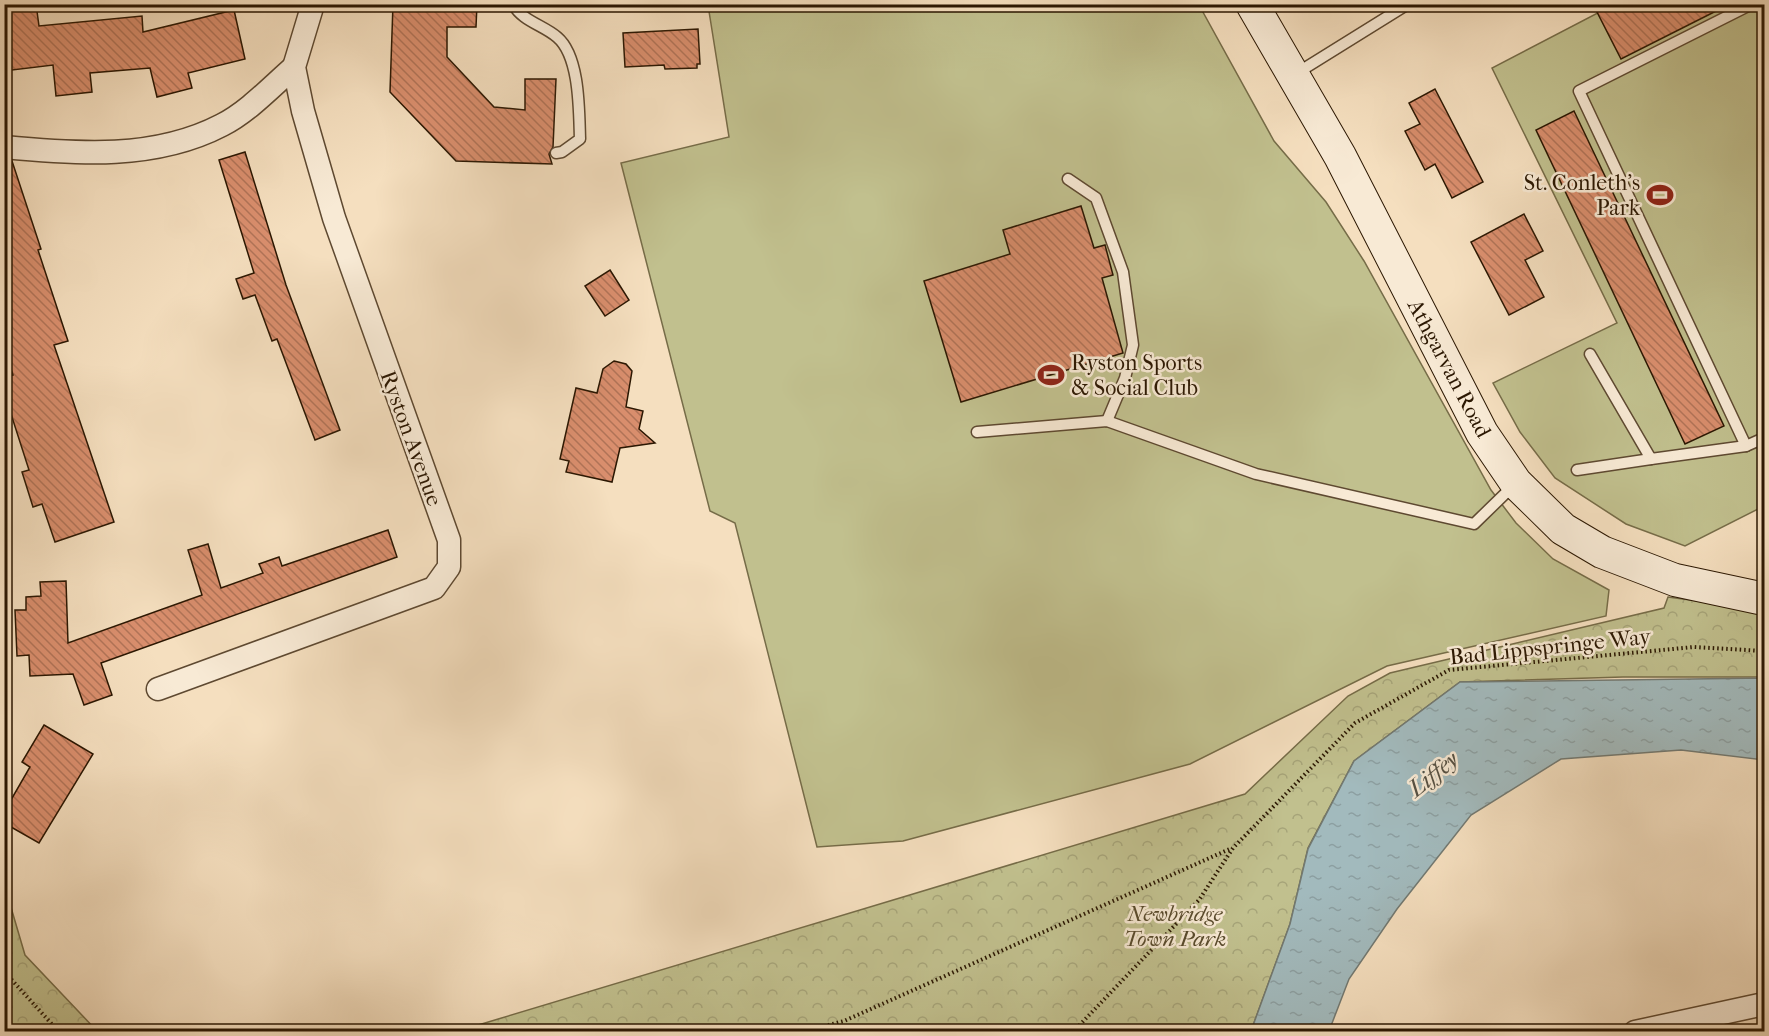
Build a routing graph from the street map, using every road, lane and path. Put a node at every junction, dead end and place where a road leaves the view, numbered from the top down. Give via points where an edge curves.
1 (313, 4) edge
2 (513, 4) edge
3 (1252, 4) edge
4 (1408, 4) edge
5 (1752, 4) edge
6 (294, 67) junction
7 (1294, 75) junction
8 (4, 147) edge
9 (556, 153) dead end
10 (1068, 180) dead end
11 (1590, 354) dead end
12 (1107, 421) junction
13 (977, 432) dead end
14 (1764, 438) edge
15 (1746, 446) junction
16 (1651, 459) junction
17 (1577, 470) dead end
18 (1516, 483) junction
19 (1764, 599) edge
20 (1764, 651) edge
21 (158, 689) dead end
22 (1233, 848) junction
23 (4, 963) edge
24 (1764, 1004) edge
25 (59, 1032) edge
26 (802, 1032) edge
27 (1073, 1032) edge
28 (1635, 1032) edge

1 - 6 street
2 - 9 lane via 518,13 559,38 570,58 579,97 580,139
3 - 7 main road, Athgarvan Road
4 - 7 lane
5 - 15 lane via 1580,91
6 - 8 street via 224,125 181,142 131,151 70,153
6 - 21 street, Ryston Avenue via 334,218 448,540 449,567 434,588
7 - 18 main road, Athgarvan Road via 1340,156 1482,433
10 - 12 lane via 1096,198 1123,272 1133,345 1125,378
11 - 16 lane
12 - 13 lane
12 - 18 lane via 1256,474 1474,524
14 - 15 lane
15 - 16 lane
16 - 17 lane
18 - 19 main road, Athgarvan Road via 1563,529 1602,552 1675,580
20 - 22 path, Bad Lippspringe Way via 1694,647 1449,670 1355,723
22 - 26 path via 844,1021
22 - 27 path via 1199,900
23 - 25 path via 11,979
24 - 28 street

